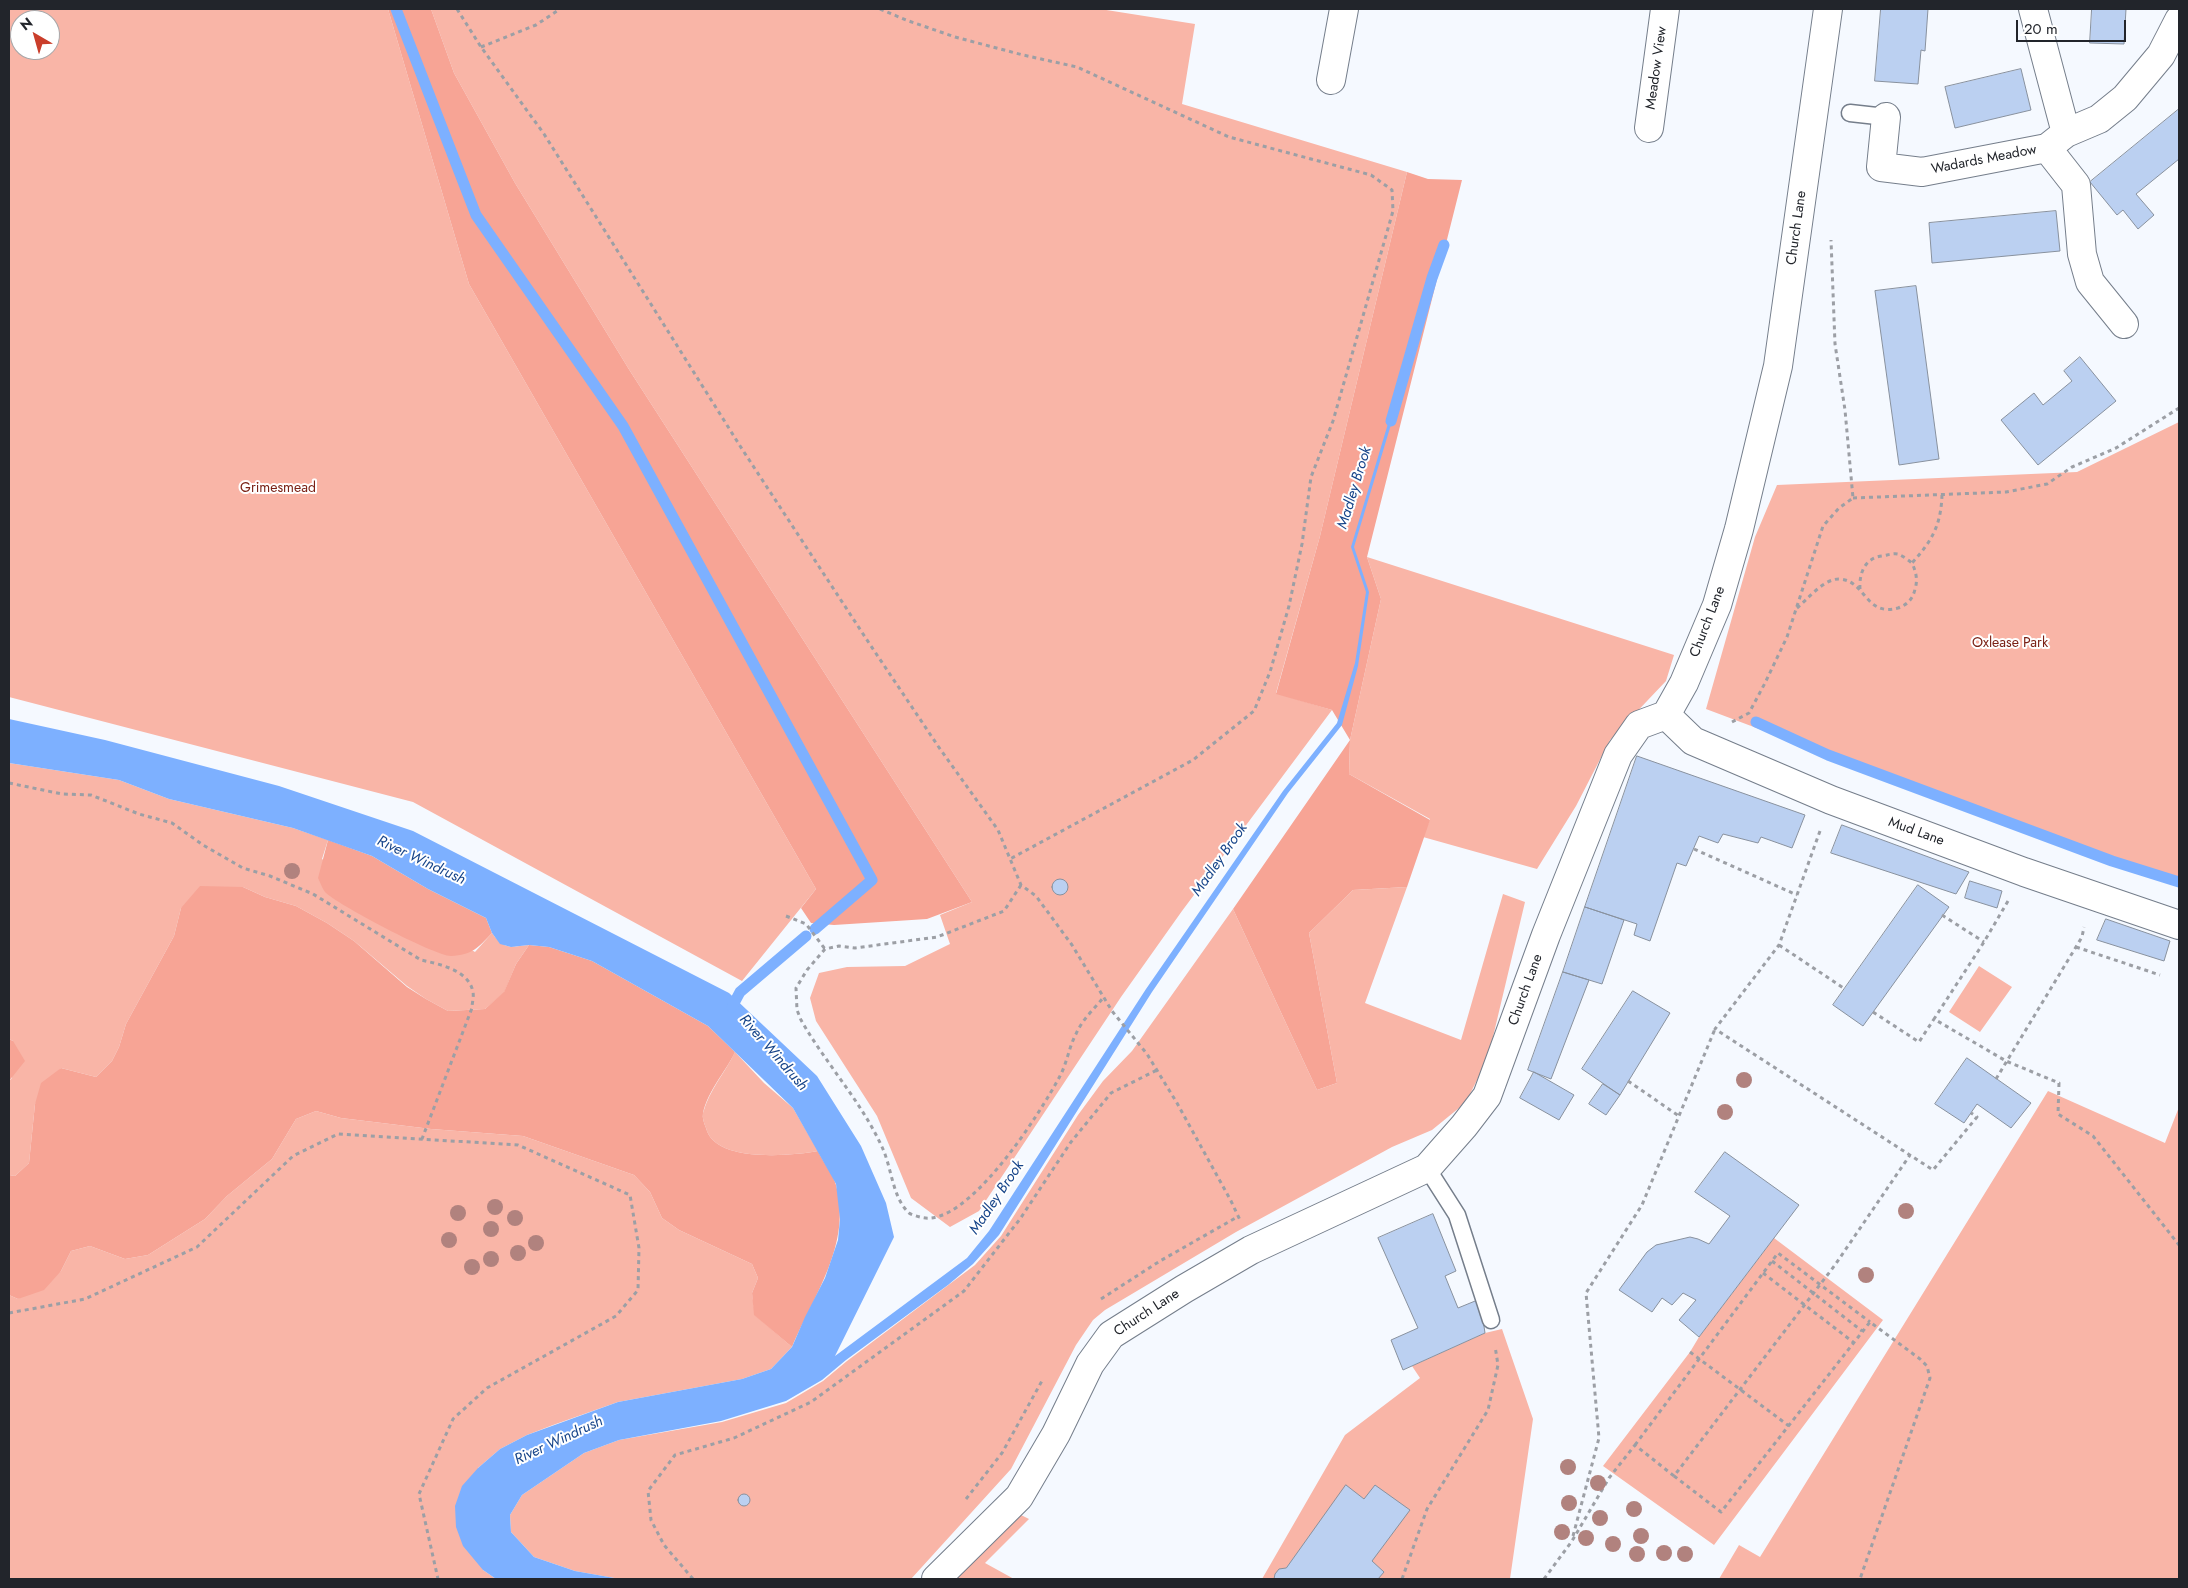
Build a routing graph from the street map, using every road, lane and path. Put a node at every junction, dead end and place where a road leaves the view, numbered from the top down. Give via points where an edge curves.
1 (457, 9) edge
2 (560, 9) edge
3 (880, 9) edge
4 (1344, 9) edge
5 (1665, 9) edge
6 (1828, 9) edge
7 (2033, 9) edge
8 (2179, 20) edge
9 (480, 47) junction
10 (1331, 80) dead end
11 (1850, 113) dead end
12 (1886, 117) joint
13 (1649, 128) dead end
14 (2056, 140) junction
15 (1831, 238) dead end
16 (2124, 324) dead end
17 (2179, 408) edge
18 (1942, 495) junction
19 (1853, 498) junction
20 (1912, 563) junction
21 (1860, 589) junction
22 (1796, 609) junction
23 (1666, 715) junction
24 (1693, 741) junction
25 (9, 783) edge
26 (1831, 800) junction
27 (1694, 849) dead end
28 (1010, 858) junction
29 (2024, 872) junction
30 (1022, 884) junction
31 (1797, 895) junction
32 (2092, 895) junction
33 (1942, 915) dead end
34 (786, 916) dead end
35 (2179, 925) edge
36 (1984, 942) junction
37 (1779, 945) junction
38 (2076, 947) junction
39 (825, 949) junction
40 (2160, 975) dead end
41 (1845, 989) dead end
42 (1104, 998) junction
43 (1873, 1012) dead end
44 (1934, 1019) junction
45 (1716, 1029) junction
46 (2006, 1061) junction
47 (1156, 1070) junction
48 (1996, 1079) dead end
49 (1628, 1081) dead end
50 (1971, 1113) dead end
51 (1679, 1116) junction
52 (422, 1139) junction
53 (1910, 1155) junction
54 (1428, 1168) junction
55 (2179, 1245) edge
56 (1251, 1250) junction
57 (1772, 1261) junction
58 (1763, 1273) junction
59 (1820, 1284) junction
60 (1812, 1294) junction
61 (1804, 1305) junction
62 (9, 1312) edge
63 (1491, 1320) joint
64 (1870, 1322) junction
65 (1862, 1331) junction
66 (1853, 1342) junction
67 (1690, 1352) dead end
68 (1700, 1358) junction
69 (1741, 1388) junction
70 (1789, 1426) junction
71 (1635, 1445) junction
72 (1674, 1476) junction
73 (1572, 1541) junction
74 (438, 1579) edge
75 (693, 1579) edge
76 (936, 1579) edge
77 (1402, 1579) edge
78 (1544, 1579) edge
79 (1860, 1579) edge

1 - 9 path
2 - 9 path via 536,25
3 - 28 path via 955,37 1077,67 1229,137 1371,175 1392,190 1393,211 1333,421 1311,477 1289,606 1270,672 1254,711 1192,760
4 - 10 street
5 - 13 street, Meadow View
6 - 23 street, Church Lane via 1778,366 1739,529 1717,605 1684,683
7 - 14 street, Wadards Meadow via 2054,96
8 - 14 street, Wadards Meadow via 2161,55 2125,98 2099,119
9 - 28 path via 544,134 711,401 863,635 998,830
11 - 12 lane
12 - 14 street, Wadards Meadow via 1881,167 1922,172
14 - 16 street, Wadards Meadow via 2076,185 2082,254 2090,282
15 - 19 path via 1835,344
17 - 18 path via 2116,448 2072,467 2047,484 2006,492
18 - 19 path
18 - 20 path via 1938,525
19 - 22 path via 1823,526
20 - 21 path via 1897,554 1876,556 1865,566 1859,580
20 - 21 path via 1916,586 1903,607 1881,609 1867,600
21 - 22 path via 1847,580 1828,581
22 - 24 path via 1766,683 1748,713
23 - 24 street, Mud Lane
23 - 54 street, Church Lane via 1639,724 1618,755 1546,935 1487,1096
24 - 26 street, Mud Lane
25 - 52 path via 62,794 91,795 172,823 203,846 244,868 313,894 421,960 441,964 464,976 473,991 472,1008
26 - 29 street, Mud Lane
26 - 31 path
27 - 31 path
28 - 30 path
29 - 32 street, Mud Lane
29 - 36 path
30 - 39 path via 1004,911 937,937
30 - 42 path via 1036,896 1072,945
31 - 37 path
32 - 35 street, Mud Lane
32 - 38 path via 2082,937
33 - 36 path
34 - 39 path via 806,924
36 - 44 path
37 - 41 path
37 - 45 path
38 - 40 path
38 - 46 path
39 - 42 path via 796,988 797,1010 807,1031 864,1112 883,1148 900,1202 910,1214 924,1218 939,1217 956,1208 999,1167 1061,1074 1076,1034
42 - 47 path
43 - 44 path via 1919,1042
44 - 46 path
45 - 51 path
45 - 53 path
46 - 48 path
46 - 55 path via 2059,1083 2058,1114 2093,1136
47 - 56 path via 1231,1200
47 - 75 path via 1111,1093 1071,1142 1020,1219 964,1291 812,1402 734,1438 675,1455 648,1491 651,1520 664,1545
49 - 51 path
50 - 53 path via 1976,1117 1934,1170
51 - 73 path via 1642,1205 1586,1293 1599,1438
52 - 62 path via 338,1134 293,1156 197,1247 84,1299
52 - 74 path via 518,1145 630,1195 639,1248 638,1290 616,1316 487,1388 453,1419 419,1494
53 - 59 path
54 - 56 street, Church Lane
54 - 63 lane via 1457,1215
56 - 76 street, Church Lane via 1111,1335 1090,1364 1056,1434 1019,1498
57 - 58 path
57 - 59 path via 1778,1253
57 - 60 path
58 - 61 path
58 - 68 path
59 - 60 path
59 - 64 path
60 - 61 path
60 - 65 path
61 - 66 path
61 - 69 path
63 - 77 path via 1498,1365 1488,1410 1427,1509
64 - 65 path
64 - 79 path via 1920,1359 1927,1366 1930,1378
65 - 66 path
66 - 70 path
67 - 68 path
68 - 69 path
68 - 71 path
69 - 70 path
69 - 72 path
70 - 72 path via 1721,1512
71 - 72 path
71 - 73 path via 1609,1478
73 - 78 path

